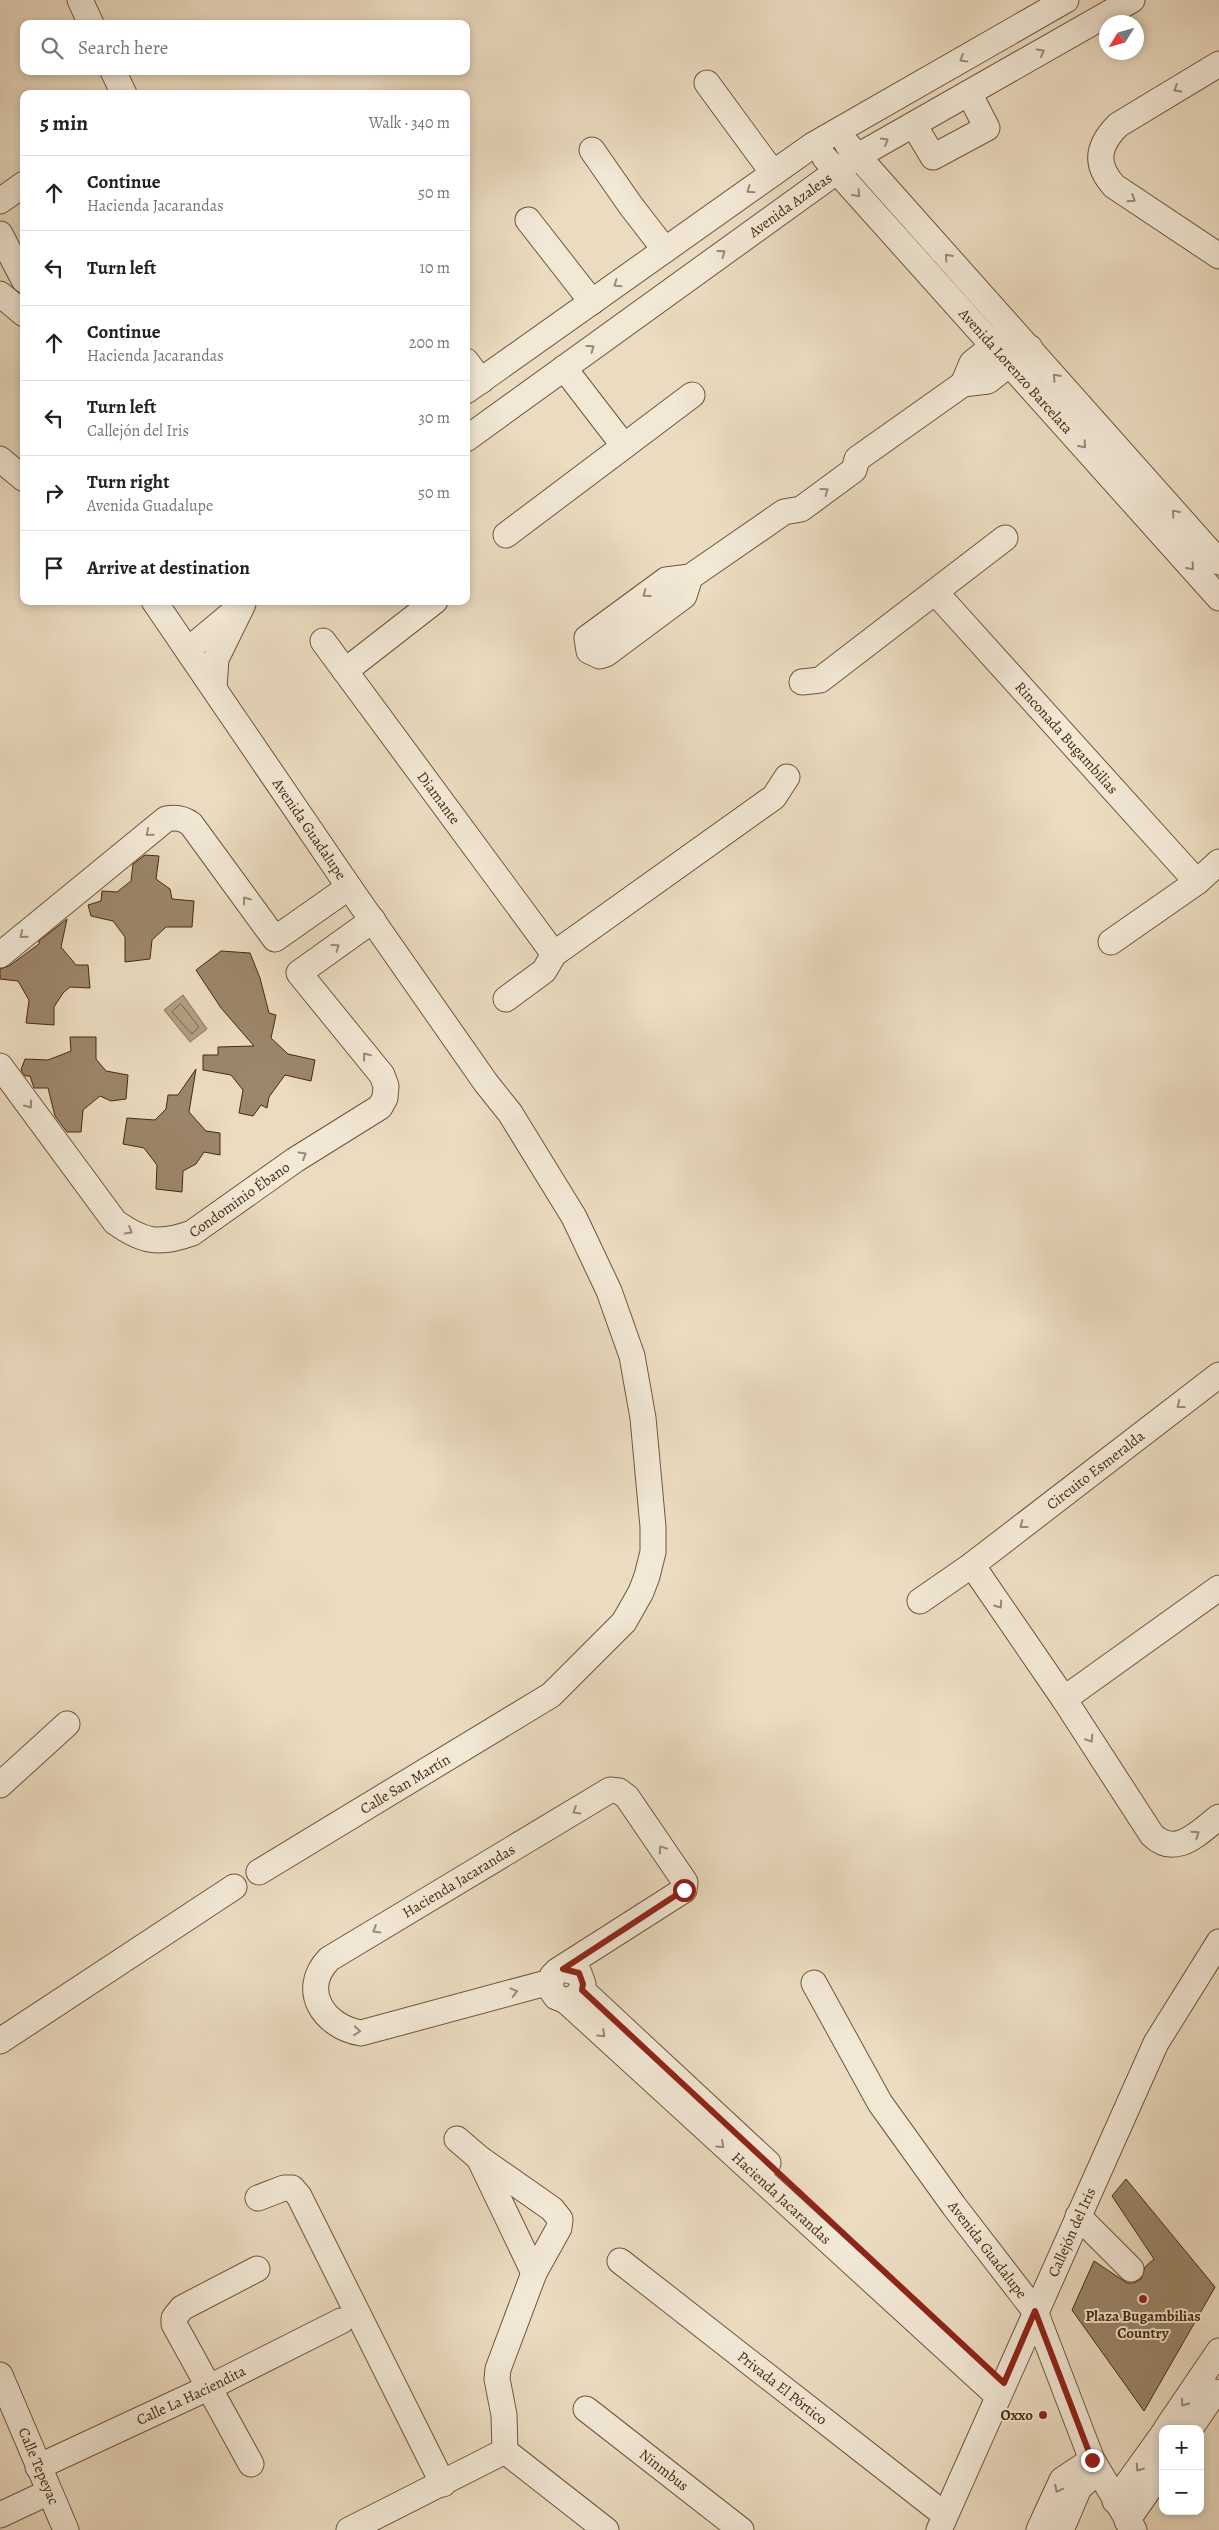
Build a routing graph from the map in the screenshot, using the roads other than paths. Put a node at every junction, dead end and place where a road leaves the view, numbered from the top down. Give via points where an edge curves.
1 (80, 0) edge
2 (1066, 0) edge
3 (1132, 0) edge
4 (89, 20) edge
5 (993, 42) junction
6 (1219, 64) edge
7 (1009, 70) junction
8 (116, 75) edge
9 (707, 83) dead end
10 (122, 90) edge
11 (969, 93) junction
12 (914, 124) junction
13 (836, 132) junction
14 (813, 146) junction
15 (592, 150) dead end
16 (858, 156) junction
17 (836, 171) junction
18 (774, 173) junction
19 (20, 187) edge
20 (0, 201) edge
21 (528, 220) dead end
22 (0, 234) edge
23 (665, 250) junction
24 (1219, 256) edge
25 (20, 272) edge
26 (0, 294) edge
27 (592, 302) junction
28 (20, 311) edge
29 (1014, 330) junction
30 (1030, 348) junction
31 (1003, 354) junction
32 (564, 368) junction
33 (478, 375) edge
34 (692, 395) dead end
35 (520, 400) junction
36 (1082, 407) junction
37 (1063, 422) junction
38 (470, 436) edge
39 (624, 446) junction
40 (0, 459) edge
41 (20, 476) edge
42 (506, 535) dead end
43 (1005, 538) dead end
44 (1214, 547) edge
45 (690, 577) dead end
46 (936, 592) junction
47 (1219, 598) edge
48 (163, 605) edge
49 (243, 605) edge
50 (244, 605) edge
51 (430, 605) edge
52 (323, 641) dead end
53 (188, 650) junction
54 (345, 671) junction
55 (802, 682) dead end
56 (214, 688) junction
57 (787, 777) dead end
58 (1219, 862) edge
59 (1197, 882) junction
60 (349, 887) junction
61 (372, 920) junction
62 (1111, 942) dead end
63 (554, 954) junction
64 (0, 955) edge
65 (506, 999) dead end
66 (468, 1057) joint
67 (0, 1066) edge
68 (1219, 1375) edge
69 (972, 1564) junction
70 (1219, 1588) edge
71 (920, 1601) dead end
72 (1064, 1699) junction
73 (67, 1724) dead end
74 (0, 1785) edge
75 (1219, 1816) edge
76 (259, 1872) dead end
77 (234, 1887) dead end
78 (1219, 1942) edge
79 (557, 1975) junction
80 (814, 1983) dead end
81 (0, 2041) edge
82 (457, 2139) dead end
83 (479, 2158) junction
84 (258, 2198) dead end
85 (1078, 2216) junction
86 (620, 2261) dead end
87 (257, 2269) dead end
88 (1131, 2269) dead end
89 (534, 2273) junction
90 (1035, 2311) junction
91 (341, 2321) dead end
92 (1219, 2351) edge
93 (0, 2376) edge
94 (210, 2386) junction
95 (1001, 2389) junction
96 (1212, 2389) edge
97 (586, 2410) dead end
98 (6, 2411) edge
99 (1171, 2425) edge
100 (1192, 2425) edge
101 (1159, 2443) edge
102 (505, 2452) junction
103 (252, 2464) dead end
104 (38, 2466) junction
105 (1095, 2466) junction
106 (1162, 2470) edge
107 (443, 2484) junction
108 (49, 2492) junction
109 (0, 2515) edge
110 (1126, 2517) edge
111 (389, 2521) edge
112 (942, 2523) edge
113 (66, 2530) edge
114 (349, 2530) edge
115 (606, 2530) edge
116 (741, 2530) edge
117 (1039, 2530) edge
118 (1061, 2530) edge

1 - 4 street
2 - 5 street
7 -> 3 street, Avenida Azaleas
5 - 7 street
5 -> 13 street
6 -> 24 street via 1118,124 1106,136 1101,153 1101,165 1114,186
7 - 11 street, Avenida Azaleas
8 - 10 street
9 - 18 street
11 - 12 street, Avenida Azaleas
11 - 12 street via 987,128 933,157
16 -> 12 street, Avenida Azaleas
13 - 14 street
13 - 16 street, Avenida Lorenzo Barcelata
14 - 17 street, Avenida Lorenzo Barcelata
14 - 18 street
15 - 23 street
16 - 17 street, Avenida Azaleas
29 -> 16 street, Avenida Lorenzo Barcelata
17 -> 31 street, Avenida Lorenzo Barcelata
32 -> 17 street, Avenida Azaleas
18 -> 23 street
19 - 20 street
21 - 27 street
22 - 25 street
23 -> 27 street
26 - 28 street
27 - 33 street
29 - 30 street, Avenida Lorenzo Barcelata
29 - 31 street
30 - 31 street
36 -> 30 street, Avenida Lorenzo Barcelata
31 - 37 street, Avenida Lorenzo Barcelata
31 - 45 street via 972,363 963,384 857,459 842,457 788,497 784,512
32 - 35 street, Avenida Azaleas
32 - 39 street
33 - 35 street
34 - 39 street
35 - 38 street, Avenida Azaleas
36 - 37 street
44 -> 36 street, Avenida Lorenzo Barcelata
37 -> 47 street, Avenida Lorenzo Barcelata
39 - 42 street
40 - 41 street
43 - 46 street
46 - 55 street via 820,680
46 - 59 street, Rinconada Bugambilias
48 - 53 street, Avenida Guadalupe
49 - 53 street
50 - 56 street via 216,659
51 - 54 street
52 - 54 street, Diamante
53 - 56 street, Avenida Guadalupe
54 - 63 street, Diamante
56 - 60 street, Avenida Guadalupe
57 - 63 street via 774,797
58 - 59 street
59 - 62 street
60 - 61 street, Avenida Guadalupe
60 -> 64 street via 275,939 191,824 186,820 166,819
61 - 66 street, Avenida Guadalupe
67 -> 61 street, Condominio Ébano via 115,1222 132,1234 153,1241 173,1240 192,1233 295,1160 371,1114 385,1098 386,1086 382,1076 299,974
63 - 65 street via 544,971
66 - 76 street, Calle San Martín via 510,1113 574,1217 609,1291 632,1356 643,1418 653,1535 647,1576 624,1622 551,1695
68 -> 69 street, Circuito Esmeralda
69 - 71 street, Circuito Esmeralda
69 -> 72 street
70 - 72 street
72 -> 75 street via 1158,1841 1170,1846 1182,1842
73 - 74 street
77 - 81 street
78 - 85 street, Callejón del Iris via 1156,2043
79 -> 79 street, Hacienda Jacarandas via 684,1890 685,1882 627,1797 619,1791 610,1790 328,1959 320,1968 315,1991 318,2005 327,2016 340,2026 361,2033
79 - 95 street, Hacienda Jacarandas via 579,1973 583,1984 574,1995
80 - 90 street, Avenida Guadalupe via 880,2103
82 - 83 street
83 - 89 street
83 - 89 street via 552,2209 560,2219 559,2228
84 - 107 street via 284,2188 292,2188 299,2196
85 - 88 street
85 - 90 street, Callejón del Iris
86 - 112 street, Privada El Pórtico
87 - 94 street via 182,2308 174,2318 176,2330
89 - 102 street via 498,2369
90 - 95 street, Callejón del Iris
90 - 105 street, Avenida Guadalupe
91 - 94 street, Calle La Haciendita
92 - 96 street
93 - 98 street, Calle Tepeyac
94 - 103 street
94 - 104 street, Calle La Haciendita
95 - 112 street, Callejón del Iris
96 -> 99 street
96 - 100 street
97 - 116 street, Ninmbus
98 - 104 street, Calle Tepeyac
101 -> 110 street
102 - 107 street
102 - 115 street
104 - 108 street, Calle Tepeyac
105 - 110 street, Avenida Guadalupe
105 -> 117 street via 1062,2480
105 - 118 street via 1080,2488
106 - 110 street
107 - 111 street
108 - 109 street
108 - 113 street, Calle Tepeyac
111 - 114 street

